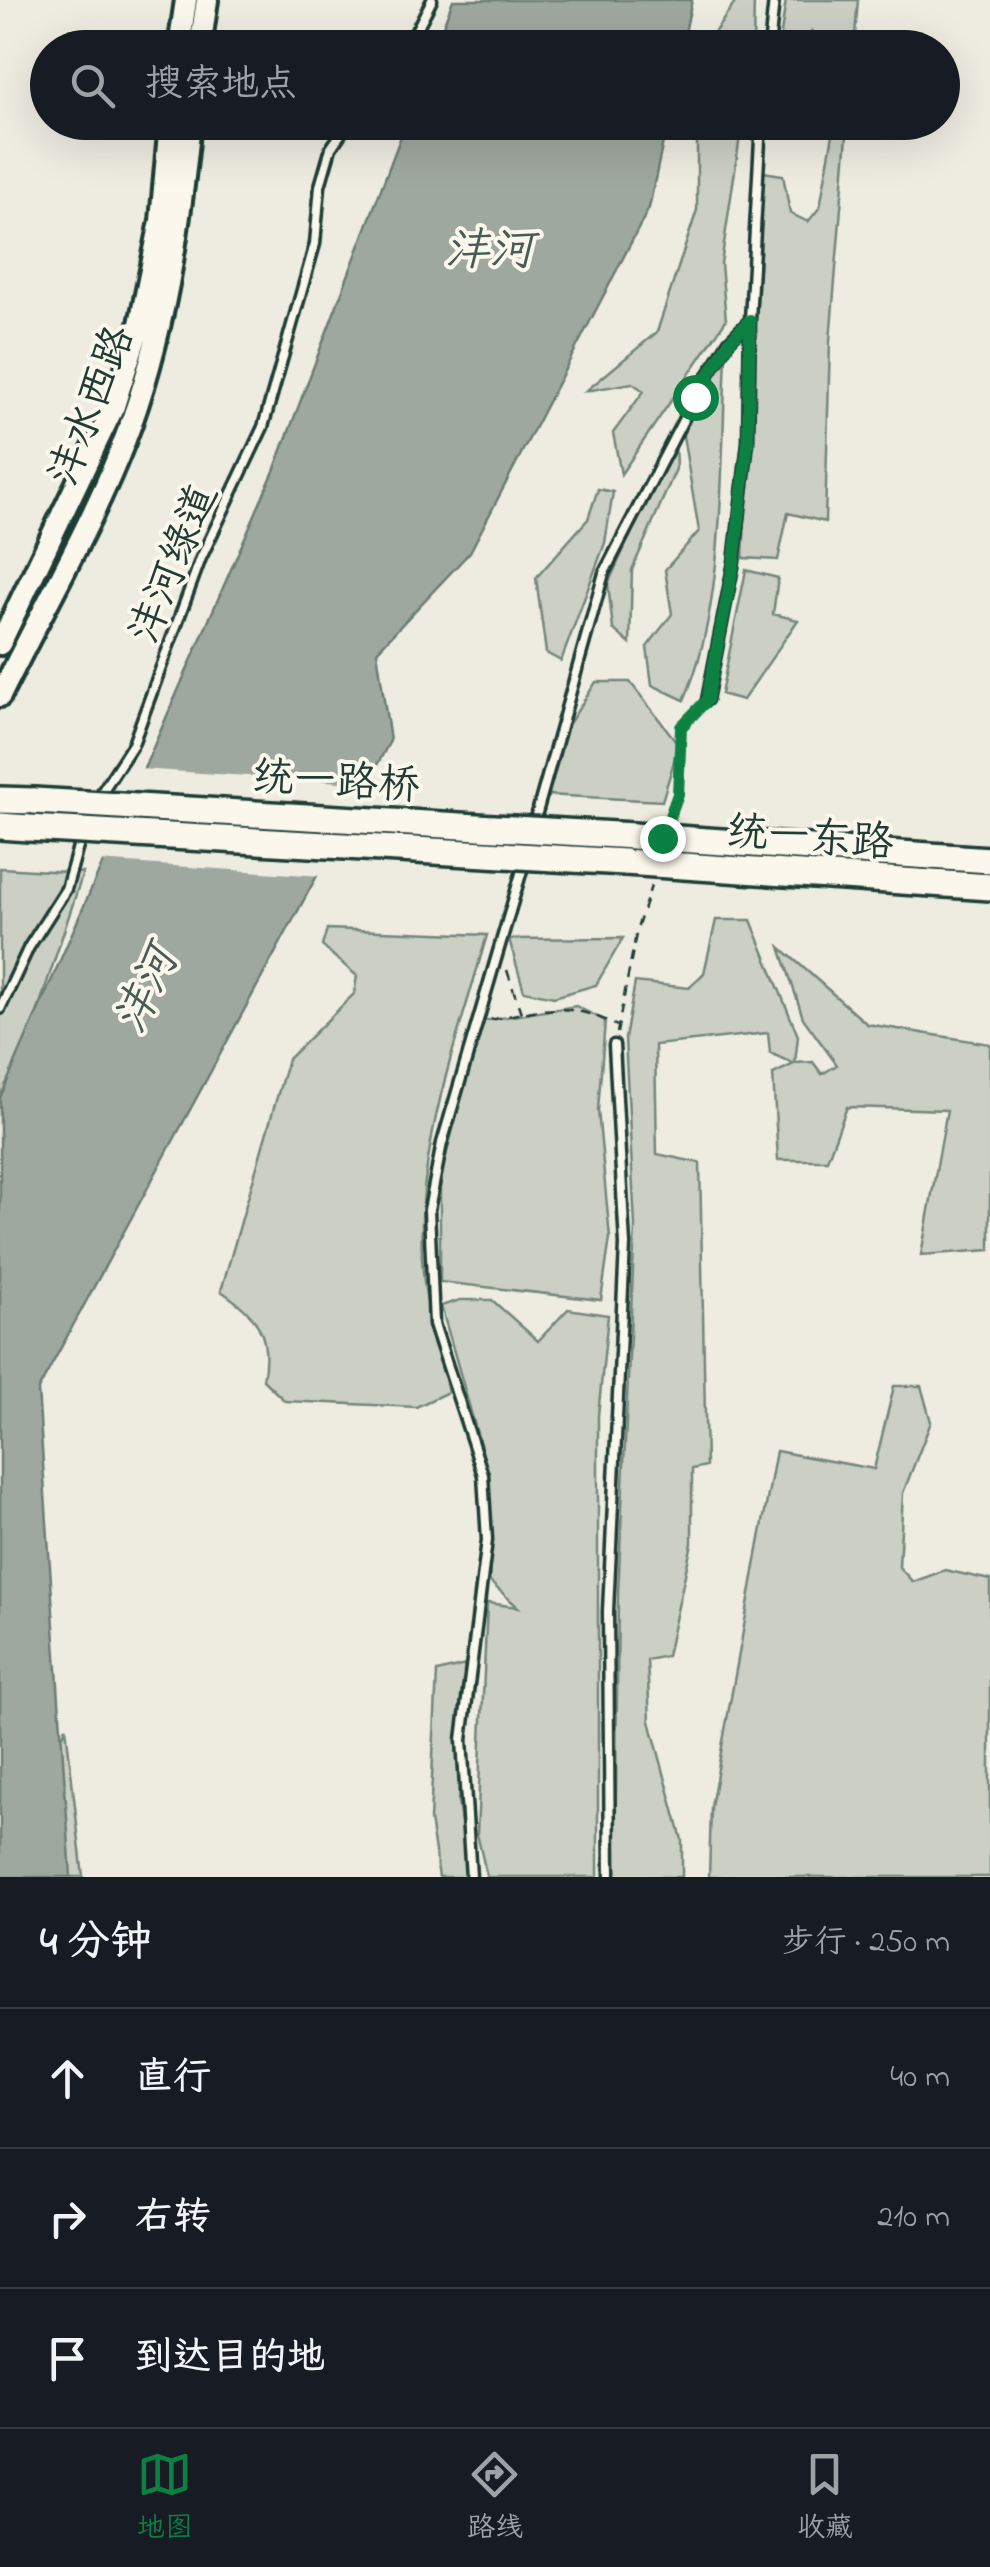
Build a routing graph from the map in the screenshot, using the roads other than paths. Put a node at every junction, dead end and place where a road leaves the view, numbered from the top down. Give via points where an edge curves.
1 (186, 0) edge
2 (207, 0) edge
3 (432, 0) edge
4 (774, 0) edge
5 (182, 30) edge
6 (203, 30) edge
7 (417, 30) edge
8 (771, 30) edge
9 (169, 140) edge
10 (188, 140) edge
11 (339, 140) edge
12 (760, 140) edge
13 (750, 320) junction
14 (0, 644) edge
15 (0, 696) edge
16 (707, 700) road end
17 (0, 800) edge
18 (0, 826) edge
19 (633, 836) joint
20 (990, 860) edge
21 (625, 862) joint
22 (990, 887) edge
23 (0, 1009) edge
24 (614, 1045) road end
25 (471, 1877) edge
26 (610, 1877) edge

1 - 5 street
2 - 6 street
3 - 7 lane
4 - 8 lane
9 - 14 street, 沣水西路 via 162,221 114,406
10 - 15 street, 沣水西路 via 180,228 150,367 123,444
11 - 23 lane, 沣河绿道 via 320,186 315,244 263,428 201,558 133,744 87,815 66,889 28,947
12 - 13 lane
13 - 16 lane via 748,442 734,562
13 - 25 lane via 695,397 604,574 442,1143 430,1210 434,1324 484,1475 487,1540 462,1740
17 - 19 main road, 统一路桥, bridge
18 - 21 main road, 统一路桥, bridge
19 - 20 main road, 统一东路
21 - 22 main road, 统一东路
24 - 26 lane via 625,1245 608,1610

